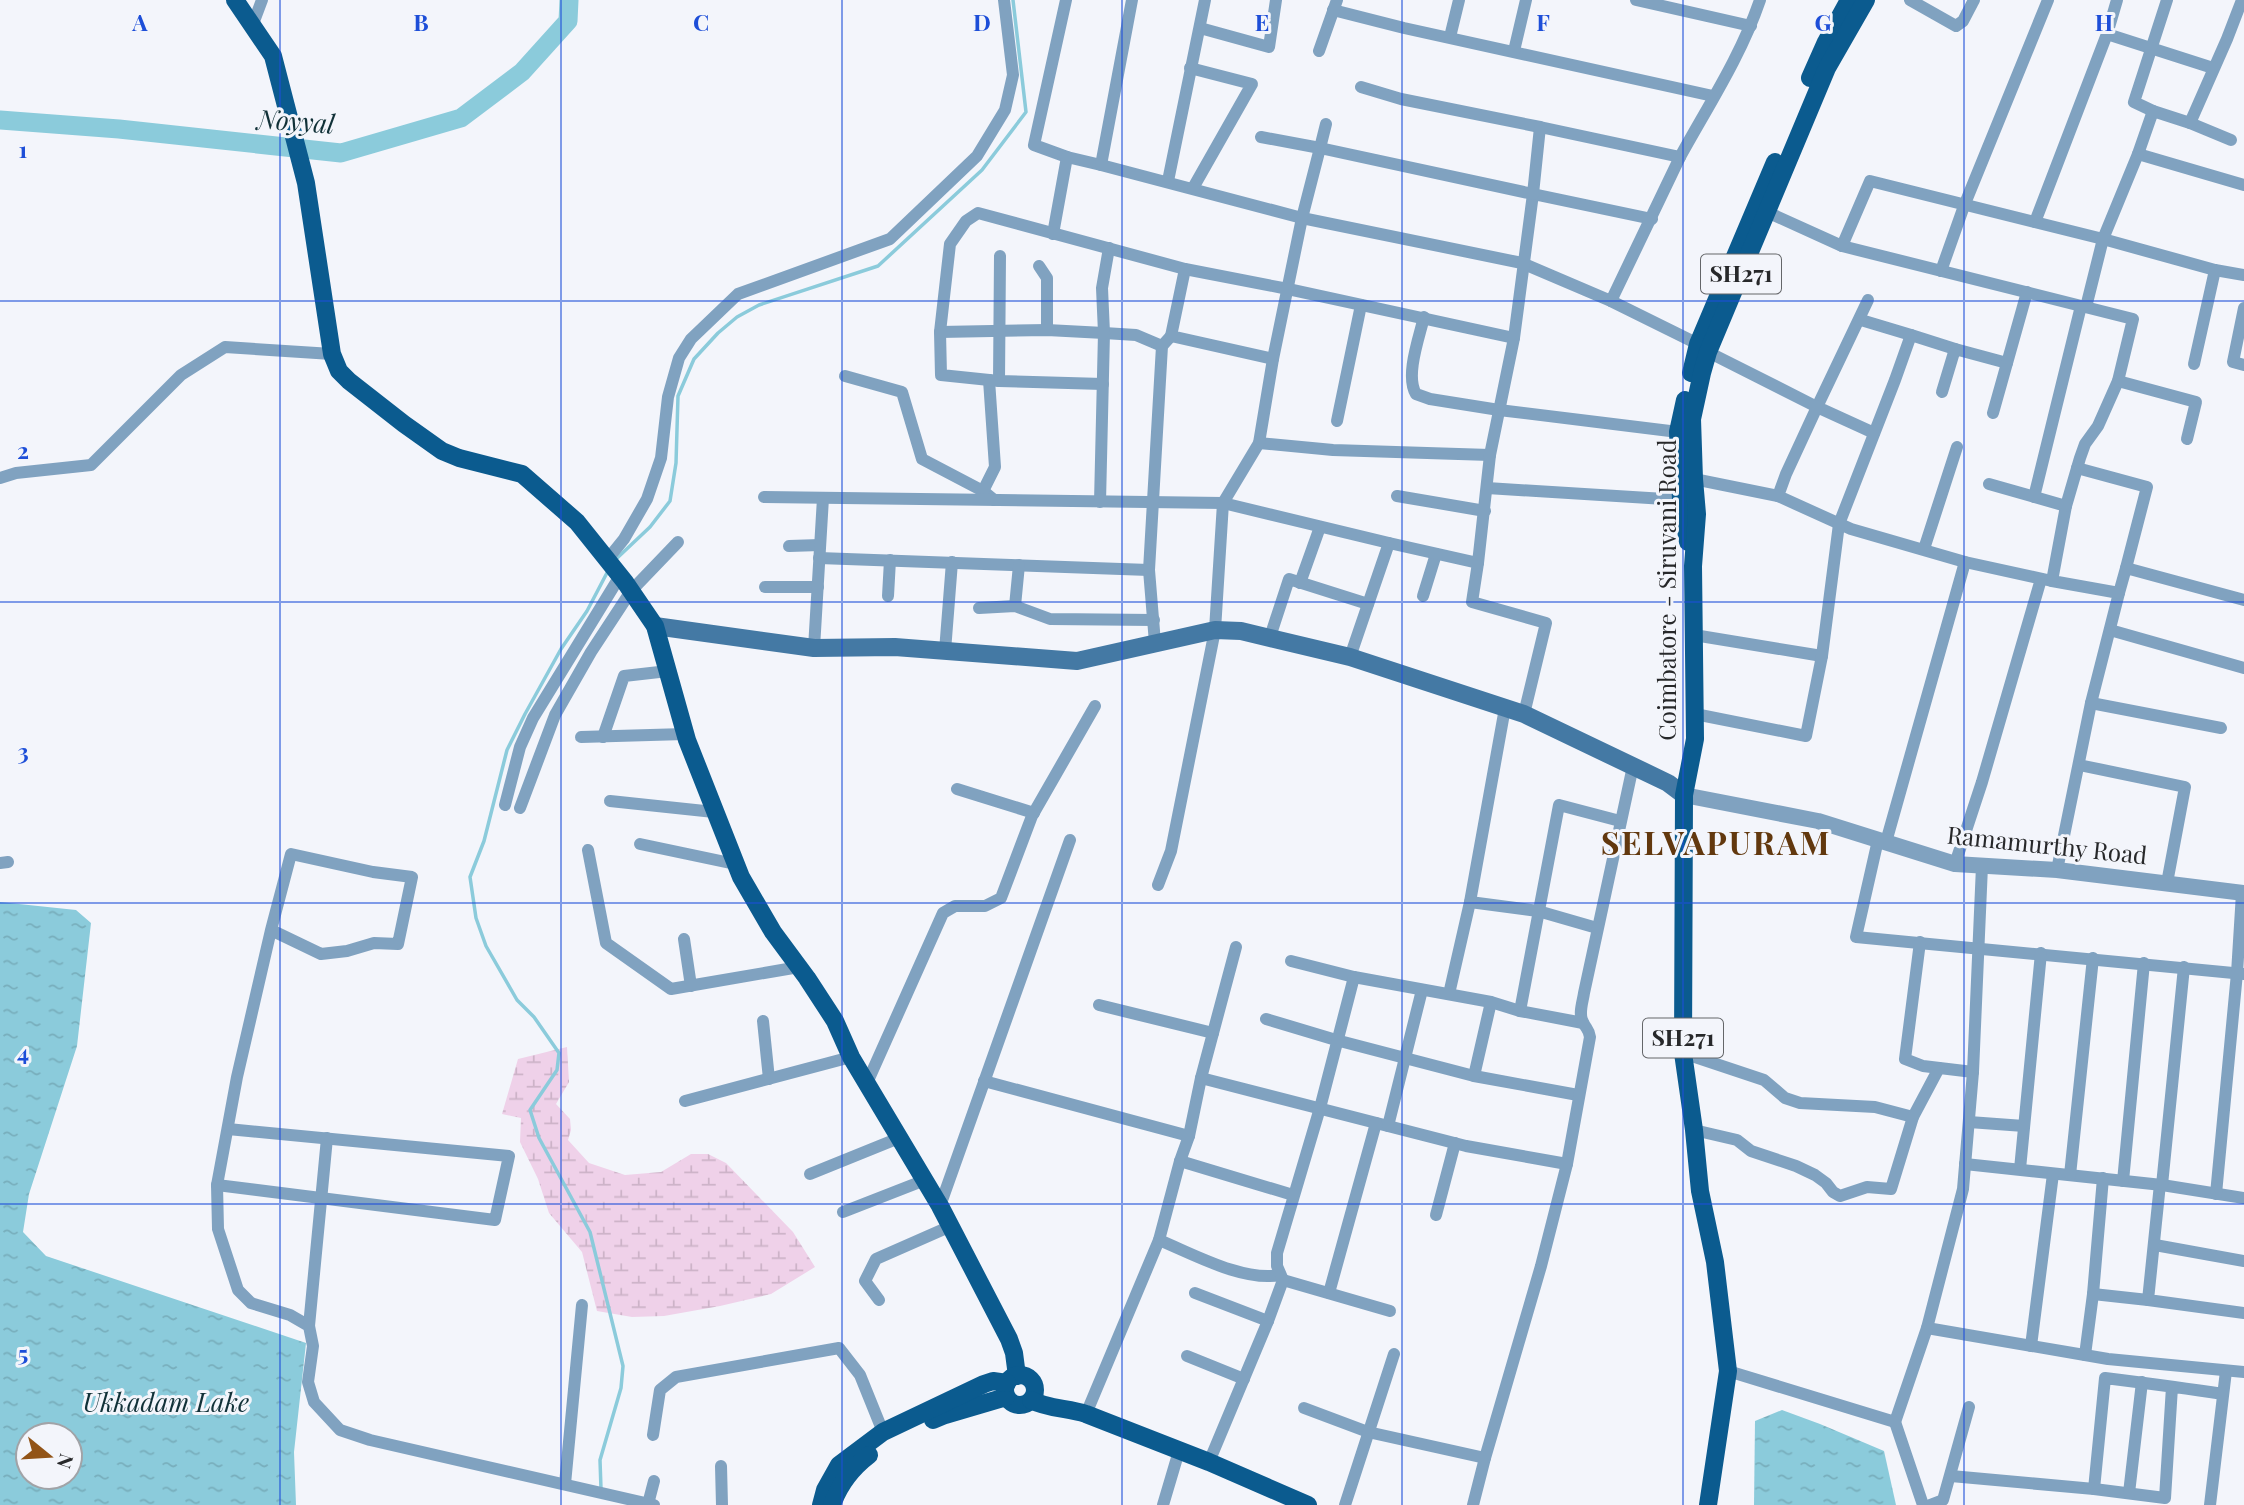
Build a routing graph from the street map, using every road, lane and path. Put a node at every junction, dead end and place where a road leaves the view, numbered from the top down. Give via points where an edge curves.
1 (235, 0) edge
2 (262, 0) edge
3 (1004, 0) edge
4 (1066, 0) edge
5 (1132, 0) edge
6 (1205, 0) edge
7 (1276, 0) edge
8 (1459, 0) edge
9 (1526, 0) edge
10 (1636, 0) edge
11 (1760, 0) edge
12 (1849, 0) edge
13 (1866, 0) edge
14 (1910, 0) edge
15 (1974, 0) edge
16 (2048, 0) edge
17 (2117, 0) edge
18 (2167, 0) edge
19 (2242, 0) edge
20 (1335, 5) edge
21 (253, 24) junction
22 (1751, 26) junction
23 (1200, 28) junction
24 (2107, 34) junction
25 (1450, 37) junction
26 (2152, 48) junction
27 (1319, 51) dead end
28 (1514, 51) junction
29 (1191, 68) junction
30 (2213, 68) junction
31 (1361, 87) dead end
32 (1713, 96) junction
33 (2153, 111) junction
34 (2190, 122) junction
35 (1326, 124) dead end
36 (1540, 127) junction
37 (1261, 137) dead end
38 (2231, 140) dead end
39 (1320, 148) junction
40 (2138, 154) junction
41 (1067, 157) junction
42 (1680, 157) junction
43 (1101, 165) junction
44 (1168, 181) junction
45 (2244, 185) edge
46 (1193, 188) junction
47 (1533, 194) junction
48 (1964, 206) junction
49 (1767, 212) junction
50 (1302, 218) junction
51 (1652, 219) junction
52 (2035, 222) junction
53 (1053, 234) junction
54 (2103, 239) junction
55 (1842, 246) junction
56 (1109, 248) junction
57 (1000, 256) dead end
58 (1522, 262) junction
59 (1040, 266) dead end
60 (1185, 269) junction
61 (2215, 270) junction
62 (1941, 271) junction
63 (2244, 275) edge
64 (1288, 289) junction
65 (2027, 292) junction
66 (1868, 300) dead end
67 (1611, 301) junction
68 (1361, 305) junction
69 (2084, 306) junction
70 (2244, 308) edge
71 (1424, 317) junction
72 (1861, 320) junction
73 (999, 330) junction
74 (1047, 330) junction
75 (940, 332) junction
76 (1104, 332) junction
77 (1911, 335) junction
78 (1514, 338) junction
79 (1166, 341) junction
80 (1703, 348) junction
81 (1955, 349) junction
82 (332, 354) junction
83 (1273, 359) junction
84 (2007, 363) junction
85 (2194, 364) dead end
86 (2244, 365) edge
87 (845, 376) dead end
88 (994, 380) junction
89 (2118, 381) junction
90 (1103, 384) junction
91 (1942, 392) dead end
92 (1817, 407) junction
93 (1499, 410) junction
94 (1993, 413) dead end
95 (1337, 421) dead end
96 (1678, 432) junction
97 (1874, 433) junction
98 (2187, 439) dead end
99 (1259, 443) junction
100 (1956, 447) dead end
101 (1490, 455) junction
102 (2077, 468) junction
103 (0, 478) edge
104 (1694, 479) junction
105 (1989, 484) dead end
106 (1488, 488) junction
107 (983, 491) junction
108 (1397, 496) dead end
109 (1778, 496) junction
110 (764, 497) dead end
111 (2034, 497) junction
112 (823, 498) junction
113 (994, 500) junction
114 (1681, 500) junction
115 (1100, 502) junction
116 (1153, 502) junction
117 (1223, 503) junction
118 (2066, 506) junction
119 (1485, 511) junction
120 (1839, 524) junction
121 (1320, 527) junction
122 (678, 542) dead end
123 (1389, 543) junction
124 (789, 546) dead end
125 (1924, 549) junction
126 (820, 552) junction
127 (1436, 554) junction
128 (890, 560) junction
129 (953, 562) junction
130 (1965, 562) junction
131 (1478, 564) junction
132 (1019, 565) junction
133 (1693, 566) junction
134 (2126, 568) junction
135 (614, 569) junction
136 (1149, 570) junction
137 (2046, 580) junction
138 (1300, 583) junction
139 (765, 587) dead end
140 (818, 587) junction
141 (631, 591) junction
142 (2119, 593) junction
143 (888, 596) dead end
144 (1423, 596) dead end
145 (2244, 600) edge
146 (1368, 604) junction
147 (1015, 606) junction
148 (979, 608) dead end
149 (1154, 621) junction
150 (655, 626) junction
151 (1215, 630) junction
152 (2110, 630) junction
153 (1694, 635) junction
154 (1270, 637) junction
155 (1156, 643) junction
156 (814, 648) junction
157 (945, 651) junction
158 (1822, 656) junction
159 (1350, 657) junction
160 (2244, 668) edge
161 (668, 671) junction
162 (2091, 703) junction
163 (1095, 706) dead end
164 (1505, 708) junction
165 (1524, 714) junction
166 (1695, 714) junction
167 (2221, 728) dead end
168 (685, 734) junction
169 (581, 737) dead end
170 (603, 737) junction
171 (1692, 763) junction
172 (2079, 765) junction
173 (1633, 766) junction
174 (1668, 783) junction
175 (957, 789) dead end
176 (1684, 795) junction
177 (610, 801) dead end
178 (505, 805) dead end
179 (520, 808) dead end
180 (714, 812) junction
181 (1034, 813) junction
182 (1620, 821) junction
183 (1070, 840) dead end
184 (1882, 841) junction
185 (640, 844) dead end
186 (588, 850) dead end
187 (735, 864) junction
188 (1955, 864) junction
189 (1982, 866) junction
190 (2057, 870) junction
191 (2167, 883) junction
192 (1158, 885) dead end
193 (2243, 893) edge
194 (1470, 902) junction
195 (1538, 911) junction
196 (1597, 928) junction
197 (271, 930) junction
198 (684, 939) dead end
199 (1920, 942) junction
200 (1236, 947) dead end
201 (1978, 949) junction
202 (2041, 953) junction
203 (2093, 958) junction
204 (1291, 961) dead end
205 (2144, 963) junction
206 (799, 967) junction
207 (2185, 967) junction
208 (2240, 973) edge
209 (1354, 977) junction
210 (691, 986) junction
211 (1422, 990) junction
212 (1449, 994) junction
213 (1491, 1002) junction
214 (1099, 1005) dead end
215 (1520, 1012) junction
216 (1266, 1019) dead end
217 (763, 1021) dead end
218 (1583, 1023) junction
219 (1213, 1033) junction
220 (1336, 1040) junction
221 (1683, 1053) junction
222 (851, 1057) junction
223 (1405, 1059) junction
224 (1938, 1068) junction
225 (1973, 1072) junction
226 (1474, 1076) junction
227 (1202, 1078) junction
228 (769, 1079) junction
229 (984, 1081) junction
230 (867, 1083) junction
231 (1578, 1096) junction
232 (685, 1101) dead end
233 (1320, 1108) junction
234 (1913, 1117) junction
235 (1969, 1122) junction
236 (1382, 1124) junction
237 (2024, 1126) junction
238 (228, 1129) junction
239 (1694, 1130) junction
240 (1189, 1136) junction
241 (327, 1138) junction
242 (900, 1138) junction
243 (1455, 1143) junction
244 (1180, 1161) junction
245 (1567, 1164) junction
246 (1965, 1164) junction
247 (2020, 1170) junction
248 (810, 1174) dead end
249 (2053, 1174) junction
250 (2070, 1175) junction
251 (2103, 1178) junction
252 (925, 1180) junction
253 (2123, 1181) junction
254 (2161, 1184) junction
255 (217, 1185) junction
256 (2216, 1194) junction
257 (1293, 1195) junction
258 (322, 1198) junction
259 (2244, 1198) edge
260 (940, 1206) junction
261 (843, 1212) dead end
262 (1437, 1215) dead end
263 (951, 1226) junction
264 (1159, 1240) junction
265 (2155, 1245) junction
266 (2244, 1261) edge
267 (1281, 1278) junction
268 (1195, 1293) dead end
269 (1329, 1293) junction
270 (2093, 1294) junction
271 (879, 1300) dead end
272 (2148, 1300) junction
273 (582, 1305) dead end
274 (1390, 1311) dead end
275 (2244, 1313) edge
276 (1268, 1321) junction
277 (309, 1326) junction
278 (1927, 1328) junction
279 (2031, 1346) junction
280 (1394, 1354) dead end
281 (2085, 1355) junction
282 (1187, 1356) dead end
283 (2108, 1359) junction
284 (1728, 1370) junction
285 (2226, 1370) junction
286 (2244, 1372) edge
287 (2105, 1378) junction
288 (1244, 1379) junction
289 (2142, 1382) junction
290 (1010, 1385) junction
291 (2172, 1387) junction
292 (1033, 1394) junction
293 (2223, 1394) junction
294 (1969, 1407) dead end
295 (1304, 1408) dead end
296 (1086, 1414) junction
297 (1895, 1422) junction
298 (883, 1432) junction
299 (1368, 1432) junction
300 (653, 1435) dead end
301 (1179, 1451) junction
302 (1485, 1458) junction
303 (1209, 1462) junction
304 (721, 1466) dead end
305 (1951, 1476) junction
306 (654, 1481) dead end
307 (565, 1484) junction
308 (2094, 1489) junction
309 (2129, 1493) junction
310 (651, 1504) edge
311 (722, 1505) edge
312 (821, 1505) edge
313 (832, 1505) edge
314 (1163, 1505) edge
315 (1308, 1505) edge
316 (1345, 1505) edge
317 (1473, 1505) edge
318 (1708, 1505) edge
319 (1923, 1505) edge
320 (1930, 1505) edge
321 (2210, 1505) edge

1 - 21 main road
2 - 21 street
3 - 135 street via 1013,75 1005,110 977,156 890,239 738,294 691,339 679,358 668,397 662,458
4 - 41 street via 1034,145
5 - 43 street
6 - 23 street
7 - 23 street via 1269,47
8 - 25 street
9 - 28 street
10 - 22 street
11 - 22 street
12 - 80 main road via 1826,42
13 - 49 main road, Coimbatore - Siruvani Road / SH271 via 1827,68
14 - 15 street via 1956,26
16 - 48 street
17 - 24 street
18 - 26 street
19 - 30 street
20 - 25 street via 1404,28
20 - 27 street
21 - 82 main road via 273,56 306,183
22 - 32 street
23 - 29 street
24 - 26 street
24 - 52 street
25 - 28 street
26 - 30 street
26 - 33 street via 2134,102
28 - 32 street
29 - 44 street
29 - 46 street via 1252,84
30 - 34 street
31 - 36 street
32 - 42 street
33 - 34 street
33 - 40 street
34 - 38 street
35 - 39 street
36 - 42 street
36 - 47 street
37 - 39 street
39 - 47 street
39 - 50 street
40 - 45 street
40 - 54 street
41 - 43 street
41 - 53 street
42 - 51 street
43 - 44 street
44 - 46 street
46 - 50 street
47 - 51 street
47 - 58 street
48 - 52 street
48 - 55 street via 1870,181
48 - 62 street
49 - 55 street
49 - 80 main road, Coimbatore - Siruvani Road / SH271
50 - 58 street
50 - 64 street
51 - 67 street
52 - 54 street
53 - 56 street
53 - 75 street via 978,213 967,221 950,244
54 - 61 street
54 - 69 street
55 - 62 street
56 - 60 street
56 - 76 street via 1102,288
57 - 73 street
58 - 67 street
58 - 78 street
59 - 74 street via 1047,278
60 - 64 street
60 - 79 street
61 - 63 street
61 - 85 street
62 - 65 street
64 - 68 street
64 - 83 street
65 - 69 street
65 - 84 street
66 - 72 street
67 - 80 street
68 - 71 street
68 - 95 street
69 - 89 street via 2133,319
69 - 111 street
70 - 86 street via 2232,362
71 - 78 street
71 - 93 street via 1411,376 1416,394
72 - 77 street
72 - 92 street
73 - 74 street
73 - 75 street
73 - 88 street
74 - 76 street
75 - 88 street via 941,375
76 - 79 street
76 - 90 street
77 - 81 street
77 - 97 street
78 - 93 street
79 - 83 street
79 - 116 street
80 - 92 street
80 - 96 main road
80 - 104 main road, Coimbatore - Siruvani Road / SH271 via 1692,419
81 - 84 street
81 - 91 street
82 - 103 street via 225,347 181,375 91,465
82 - 135 main road via 349,381 442,451 522,474 577,522
83 - 99 street
84 - 94 street
87 - 107 street via 902,392 922,459
88 - 90 street
88 - 107 street via 995,467
89 - 98 street via 2196,402
89 - 102 street
90 - 115 street
92 - 97 street
92 - 109 street
93 - 96 street
93 - 101 street
96 - 114 main road
97 - 120 street
99 - 101 street
99 - 117 street
100 - 125 street
101 - 106 street
102 - 118 street
102 - 134 street via 2147,487
104 - 109 street
104 - 133 main road, Coimbatore - Siruvani Road / SH271
105 - 111 street
106 - 114 street
106 - 119 street
107 - 113 street
108 - 119 street
109 - 120 street
110 - 112 street
111 - 118 street
112 - 113 street
112 - 126 street
113 - 115 street
114 - 133 main road
115 - 116 street
116 - 117 street
116 - 136 street
117 - 121 street
117 - 151 street
118 - 137 street
119 - 131 street
120 - 125 street
120 - 158 street
121 - 123 street
121 - 138 street
122 - 141 street
123 - 127 street
123 - 146 street
124 - 126 street
125 - 130 street
126 - 128 street
126 - 140 street
127 - 131 street
127 - 144 street
128 - 129 street
128 - 143 street
129 - 132 street
129 - 157 street
130 - 137 street
130 - 184 street
131 - 165 street via 1472,602 1546,623
132 - 136 street
132 - 147 street
133 - 153 main road, Coimbatore - Siruvani Road / SH271
134 - 142 street
134 - 145 street
135 - 141 main road
135 - 178 street via 533,718
136 - 149 street
137 - 142 street
137 - 188 street
138 - 146 street
138 - 154 street via 1289,579
139 - 140 street
140 - 156 street
141 - 150 main road
141 - 179 street via 555,715
142 - 152 street
146 - 159 street
147 - 148 street
147 - 149 street via 1050,619
149 - 155 street
150 - 156 main road
150 - 161 main road
151 - 154 main road
151 - 155 main road
151 - 192 street via 1171,851
152 - 160 street
152 - 162 street
153 - 158 street
153 - 166 main road, Coimbatore - Siruvani Road / SH271
154 - 159 main road
155 - 157 main road via 1077,661
156 - 157 main road
158 - 166 street via 1806,736
159 - 164 main road
161 - 168 main road
161 - 170 street via 624,676
162 - 167 street
162 - 172 street
163 - 181 street
164 - 165 main road
164 - 194 street
165 - 173 main road
166 - 171 main road, Coimbatore - Siruvani Road / SH271
168 - 170 street
168 - 180 main road
169 - 170 street
171 - 174 main road
171 - 176 main road, Coimbatore - Siruvani Road / SH271
172 - 190 street
172 - 191 street via 2185,787
173 - 174 main road
173 - 182 street
174 - 176 main road
175 - 181 street
176 - 184 street, Ramamurthy Road via 1818,821
176 - 221 main road, Coimbatore - Siruvani Road / SH271
177 - 180 street
180 - 187 main road
181 - 230 street via 1001,898 985,906 955,906 943,913
182 - 195 street via 1559,805
182 - 196 street
183 - 229 street
184 - 188 street, Ramamurthy Road
184 - 199 street via 1856,937
185 - 187 street
186 - 210 street via 606,943 671,989
187 - 206 main road via 773,932
188 - 189 street, Ramamurthy Road
189 - 190 street, Ramamurthy Road
189 - 201 street
190 - 191 street, Ramamurthy Road
191 - 193 street, Ramamurthy Road
193 - 208 street
194 - 195 street
194 - 212 street
195 - 196 street
195 - 215 street
196 - 218 street
197 - 197 street via 291,854 412,877 398,944 374,943 321,954
197 - 238 street
198 - 210 street
199 - 201 street
199 - 224 street via 1905,1059
200 - 219 street
201 - 202 street
201 - 225 street
202 - 203 street
202 - 237 street
203 - 205 street
203 - 250 street
204 - 209 street
205 - 207 street
205 - 253 street
206 - 210 street
206 - 222 main road via 835,1021
207 - 208 street
207 - 254 street
208 - 256 street
209 - 211 street
209 - 220 street
211 - 212 street
211 - 223 street
212 - 213 street
213 - 215 street
213 - 226 street
214 - 219 street
215 - 218 street
216 - 220 street
217 - 228 street
218 - 231 street via 1590,1037
219 - 227 street
220 - 223 street
220 - 233 street
221 - 234 street via 1764,1080 1785,1098 1800,1103 1875,1107
221 - 239 main road, Coimbatore - Siruvani Road / SH271
222 - 228 street
222 - 230 main road
223 - 226 street
223 - 236 street
224 - 225 street
224 - 234 street
225 - 235 street
226 - 231 street
227 - 233 street
227 - 240 street
228 - 232 street
229 - 240 street
229 - 260 street
230 - 242 main road
231 - 245 street
233 - 236 street
233 - 257 street
234 - 239 street via 1891,1189 1867,1188 1840,1196 1796,1166 1751,1152 1737,1140
235 - 237 street
235 - 246 street
236 - 243 street
236 - 269 street
237 - 247 street
238 - 241 street
238 - 255 street
239 - 284 main road, Coimbatore - Siruvani Road / SH271
240 - 244 street
241 - 258 street
241 - 258 street via 509,1156 495,1220
242 - 248 street
242 - 252 main road
243 - 245 street
243 - 262 street
244 - 257 street
244 - 264 street
245 - 302 street
246 - 247 street
246 - 278 street via 1963,1189
247 - 249 street
249 - 250 street
249 - 279 street
250 - 251 street
251 - 253 street
251 - 270 street
252 - 260 main road
252 - 261 street
253 - 254 street
254 - 256 street
254 - 265 street
255 - 258 street
255 - 277 street via 218,1229 238,1290 251,1303
256 - 259 street
257 - 267 street via 1277,1253
258 - 277 street
260 - 263 main road
263 - 271 street via 876,1259 865,1281
263 - 290 main road via 1009,1339 1014,1353
264 - 267 street via 1225,1267
264 - 296 street
265 - 266 street
265 - 272 street
267 - 269 street
267 - 276 street
268 - 276 street
269 - 274 street
270 - 272 street
270 - 281 street
272 - 275 street
273 - 307 street
276 - 288 street
277 - 307 street via 313,1346 308,1382 314,1402 340,1430
278 - 279 street
278 - 297 street
279 - 281 street
280 - 299 street
281 - 283 street
282 - 288 street
283 - 285 street
283 - 287 street
284 - 297 street
284 - 318 main road, Coimbatore - Siruvani Road / SH271
285 - 286 street
285 - 293 street
287 - 289 street
287 - 308 street
288 - 303 street
289 - 291 street
289 - 309 street
290 - 292 main road via 1030,1379
290 - 292 main road via 1011,1402 1020,1405
290 - 298 main road via 984,1384
290 - 313 main road via 879,1448 853,1467
291 - 293 street
291 - 309 street via 2165,1498
292 - 296 main road via 1047,1391 1068,1408
293 - 321 street
294 - 305 street
295 - 299 street
296 - 301 main road
297 - 319 street
298 - 300 street via 860,1375 839,1348 676,1377 660,1391
298 - 312 main road via 839,1465
299 - 302 street
299 - 316 street
301 - 303 main road
301 - 314 street
302 - 317 street
303 - 315 main road
304 - 311 street
305 - 308 street
305 - 320 street via 1943,1500
306 - 310 street
307 - 310 street
308 - 309 street

